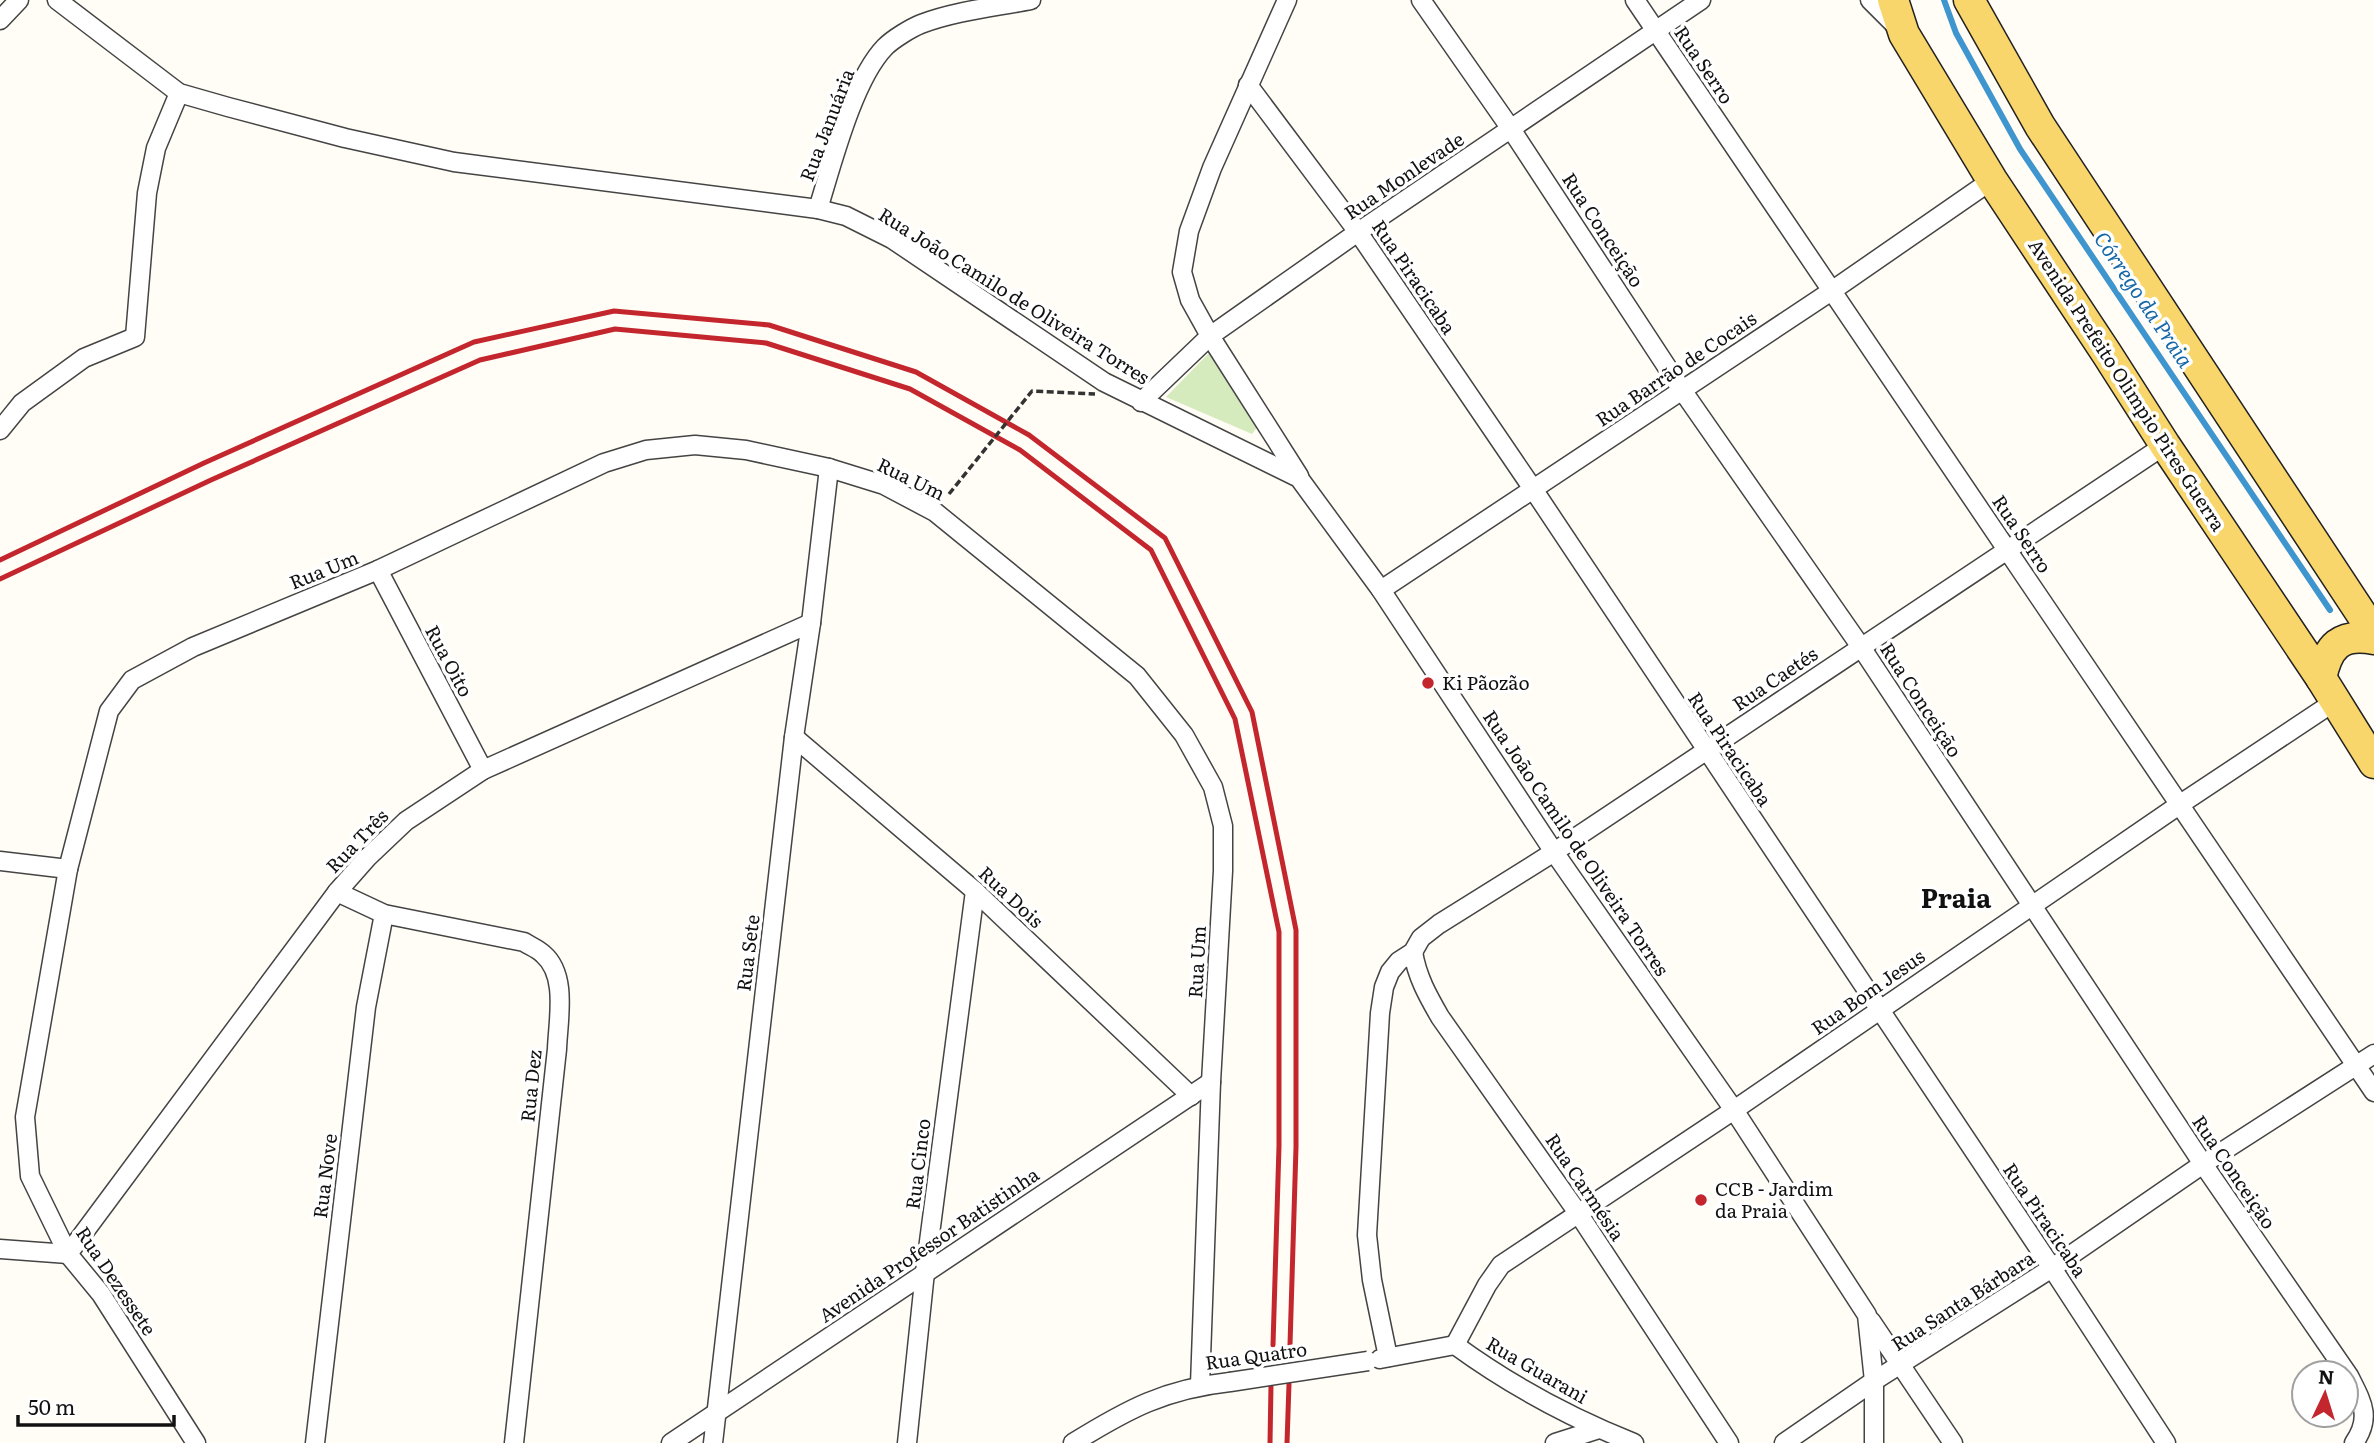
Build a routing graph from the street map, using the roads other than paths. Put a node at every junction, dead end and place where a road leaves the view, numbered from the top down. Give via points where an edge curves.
1 (19, 0) edge
2 (57, 0) edge
3 (1031, 0) edge
4 (1287, 0) edge
5 (1421, 0) edge
6 (1635, 0) edge
7 (1701, 0) edge
8 (1870, 0) edge
9 (1893, 0) edge
10 (1969, 0) edge
11 (0, 20) edge
12 (1656, 32) junction
13 (1904, 34) junction
14 (1248, 85) junction
15 (179, 93) junction
16 (1511, 129) junction
17 (1992, 180) junction
18 (818, 209) junction
19 (1358, 232) junction
20 (1833, 290) junction
21 (1210, 336) junction
22 (1682, 390) junction
23 (1141, 401) junction
24 (0, 430) edge
25 (2165, 445) junction
26 (829, 468) junction
27 (1300, 478) junction
28 (1533, 489) junction
29 (2008, 550) junction
30 (378, 570) junction
31 (1381, 590) junction
32 (811, 623) junction
33 (2374, 633) edge
34 (2374, 639) edge
35 (1861, 647) junction
36 (2328, 690) junction
37 (794, 737) junction
38 (1706, 751) junction
39 (2374, 763) edge
40 (483, 770) junction
41 (2179, 805) junction
42 (1554, 852) junction
43 (0, 861) edge
44 (68, 869) junction
45 (975, 891) junction
46 (337, 892) junction
47 (2031, 906) junction
48 (384, 914) junction
49 (1413, 952) junction
50 (1879, 1010) junction
51 (2374, 1054) edge
52 (2357, 1066) junction
53 (1211, 1082) junction
54 (2374, 1092) edge
55 (1191, 1096) junction
56 (1734, 1111) junction
57 (2203, 1164) junction
58 (1578, 1213) junction
59 (0, 1248) edge
60 (68, 1254) junction
61 (2052, 1268) junction
62 (925, 1272) junction
63 (1867, 1315) junction
64 (1455, 1345) junction
65 (1388, 1357) junction
66 (1900, 1365) junction
67 (1874, 1381) junction
68 (1200, 1385) junction
69 (716, 1414) junction
70 (1599, 1429) junction
71 (2358, 1437) edge
72 (196, 1443) edge
73 (315, 1443) edge
74 (514, 1443) edge
75 (671, 1443) edge
76 (713, 1443) edge
77 (907, 1443) edge
78 (1073, 1443) edge
79 (1555, 1443) edge
80 (1634, 1443) edge
81 (1729, 1443) edge
82 (1784, 1443) edge
83 (1874, 1443) edge
84 (1953, 1443) edge
85 (2166, 1443) edge

1 - 11 street
2 - 15 street, Rua João Camilo de Oliveira Torres
3 - 18 street, Rua Januária via 920,24 886,46 867,73 846,121
4 - 14 street
5 - 16 street, Rua Conceição
6 - 12 street, Rua Serro
7 - 12 street, Rua Monlevade
8 - 13 street
9 - 13 main road, Avenida Prefeito Olimpio Pires Guerra
10 - 33 main road via 2040,126
12 - 16 street, Rua Monlevade
12 - 20 street, Rua Serro
13 - 17 main road, Avenida Prefeito Olimpio Pires Guerra
14 - 19 street, Rua Piracicaba
14 - 21 street via 1189,231 1182,272 1190,300
15 - 18 street, Rua João Camilo de Oliveira Torres via 454,162
15 - 24 street via 156,148 146,193 135,337 84,358 22,402
16 - 19 street, Rua Monlevade
16 - 22 street, Rua Conceição
17 - 20 street, Rua Barrão de Cocais
17 - 25 main road, Avenida Prefeito Olimpio Pires Guerra
18 - 23 street, Rua João Camilo de Oliveira Torres via 846,216 892,239 1104,382
19 - 21 street, Rua Monlevade
19 - 28 street, Rua Piracicaba
20 - 22 street, Rua Barrão de Cocais
20 - 29 street, Rua Serro
21 - 23 street, Rua Monlevade
21 - 27 street
22 - 28 street, Rua Barrão de Cocais
22 - 35 street, Rua Conceição
23 - 27 street, Rua João Camilo de Oliveira Torres
25 - 29 street, Rua Caetés
25 - 36 main road, Avenida Prefeito Olimpio Pires Guerra
26 - 30 street, Rua Um via 746,450 695,445 646,450 604,463
26 - 32 street, Rua Sete
26 - 53 street, Rua Um via 884,485 935,512 1137,676 1184,735 1213,787 1223,826
27 - 31 street, Rua João Camilo de Oliveira Torres
28 - 31 street, Rua Barrão de Cocais
28 - 38 street, Rua Piracicaba
29 - 35 street, Rua Caetés
29 - 41 street, Rua Serro
30 - 40 street, Rua Oito
30 - 44 street, Rua Um via 193,647 132,680 109,711
31 - 42 street, Rua João Camilo de Oliveira Torres
32 - 37 street, Rua Sete
32 - 40 street, Rua Três
34 - 36 main road via 2353,637 2335,646 2328,655
35 - 38 street, Rua Caetés
35 - 47 street, Rua Conceição
36 - 39 main road, Avenida Prefeito Olimpio Pires Guerra
36 - 41 street, Rua Bom Jesus
37 - 45 street, Rua Dois
37 - 69 street, Rua Sete
38 - 42 street, Rua Caetés
38 - 50 street, Rua Piracicaba
40 - 46 street, Rua Três via 406,821
41 - 47 street, Rua Bom Jesus
41 - 52 street, Rua Serro
42 - 49 street, Rua Caetés via 1439,924 1421,938
42 - 56 street, Rua João Camilo de Oliveira Torres
43 - 44 street
44 - 60 street, Rua Dezessete via 24,1117 30,1176
45 - 55 street, Rua Dois
45 - 62 street, Rua Cinco
46 - 48 street, Rua Dez
46 - 60 street, Rua Três
47 - 50 street, Rua Bom Jesus
47 - 57 street, Rua Conceição
48 - 73 street, Rua Nove via 366,1007
48 - 74 street, Rua Dez via 524,942 544,954 556,970 557,1049
49 - 58 street, Rua Carmésia via 1422,985 1440,1017
49 - 65 street, Rua Caetés via 1399,961 1384,987 1369,1181 1367,1235
50 - 56 street, Rua Bom Jesus
50 - 61 street, Rua Piracicaba
51 - 52 street, Rua Santa Bárbara
52 - 54 street, Rua Serro
52 - 57 street, Rua Santa Bárbara
53 - 55 street, Avenida Professor Batistinha
53 - 68 street, Rua Um
55 - 62 street, Avenida Professor Batistinha
56 - 58 street, Rua Bom Jesus
56 - 63 street, Rua João Camilo de Oliveira Torres
57 - 61 street, Rua Santa Bárbara
57 - 71 street, Rua Conceição via 2349,1376 2365,1416
58 - 64 street, Rua Bom Jesus via 1501,1265
58 - 81 street, Rua Carmésia
59 - 60 street
60 - 72 street, Rua Dezessete via 101,1294
61 - 66 street, Rua Santa Bárbara
61 - 85 street, Rua Piracicaba
62 - 69 street, Avenida Professor Batistinha
62 - 77 street, Rua Cinco
63 - 66 street
63 - 67 street, Rua João Camilo de Oliveira Torres
64 - 65 street, Rua Quatro
64 - 70 street, Rua Guarani via 1511,1382
65 - 68 street, Rua Quatro, bridge
66 - 67 street, Rua Santa Bárbara
66 - 84 street
67 - 82 street, Rua Santa Bárbara
67 - 83 street, Rua João Camilo de Oliveira Torres
68 - 78 street, Rua Quatro via 1153,1398
69 - 75 street, Avenida Professor Batistinha
69 - 76 street, Rua Sete
70 - 79 street, Rua Guarani
70 - 80 street, Rua Guarani

